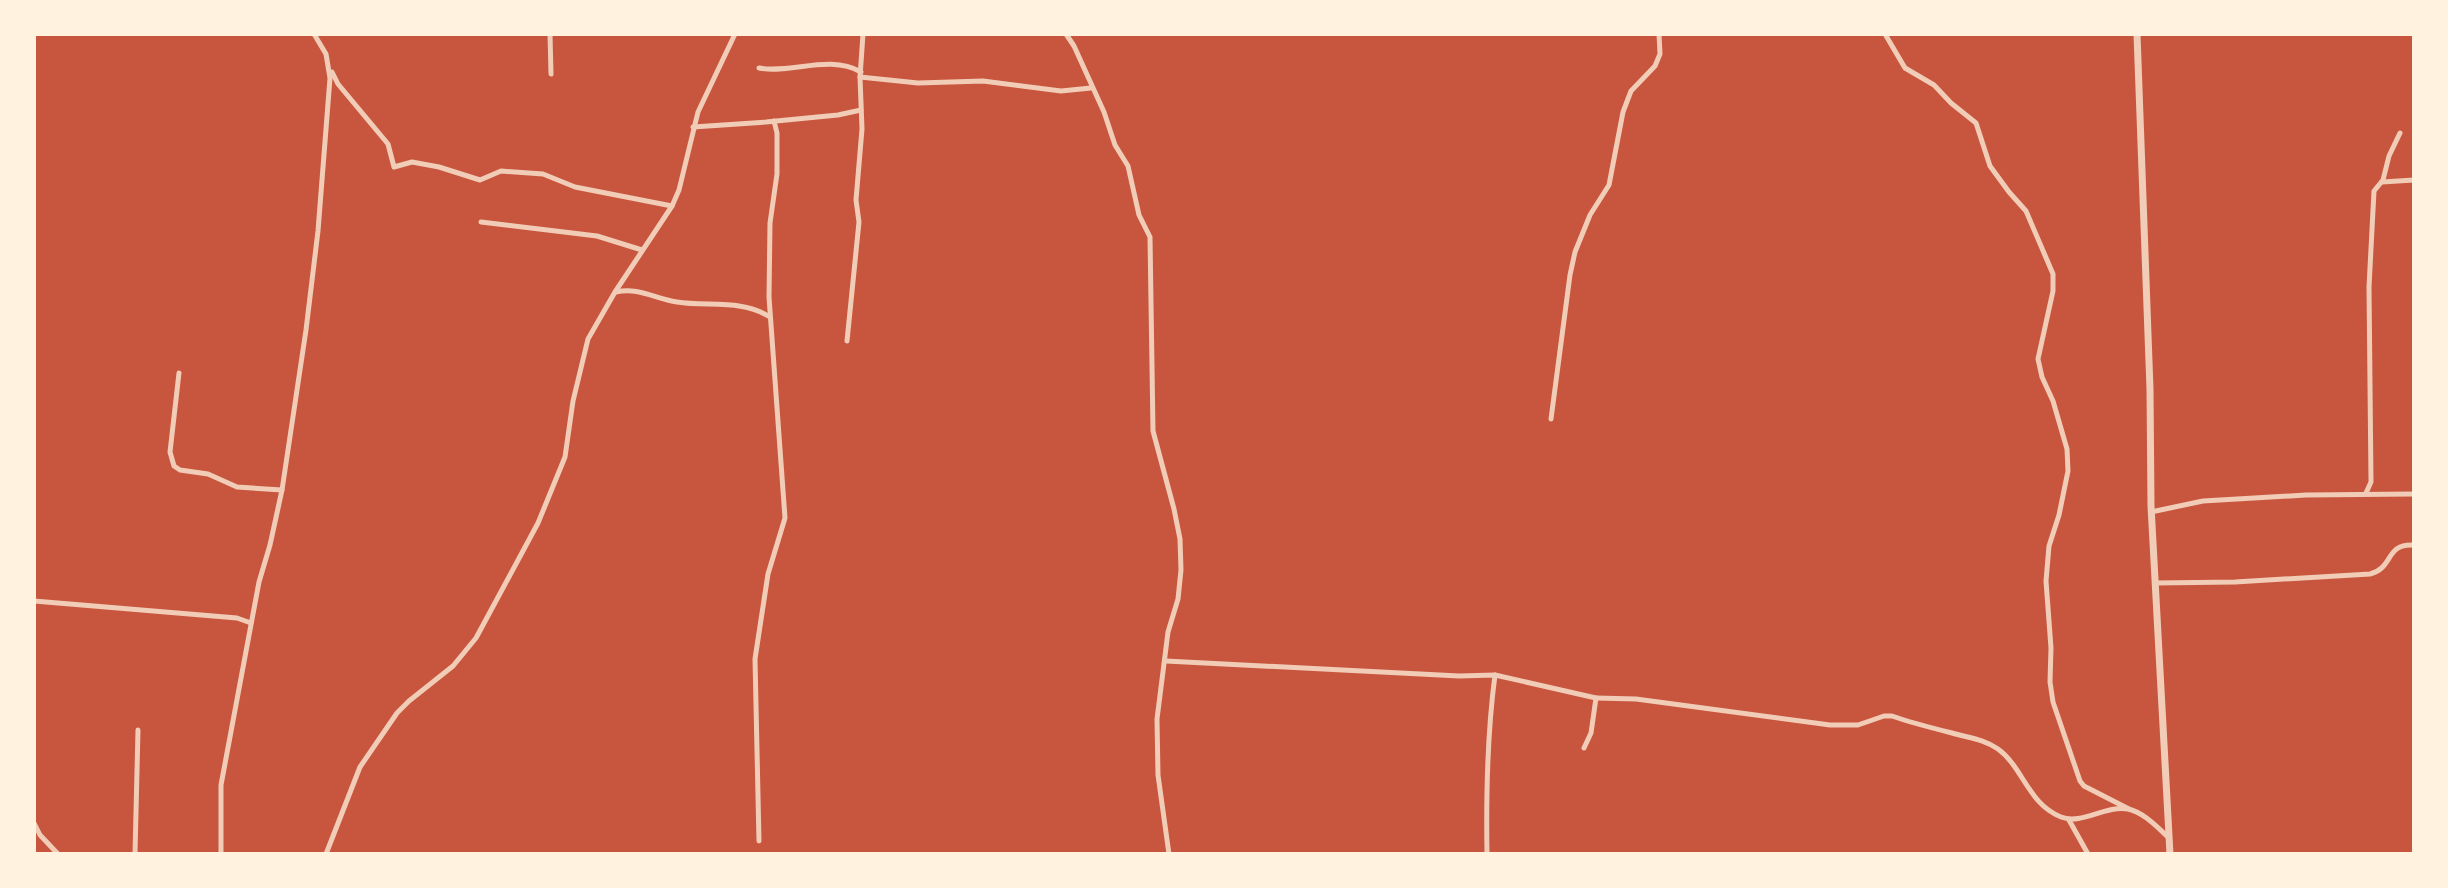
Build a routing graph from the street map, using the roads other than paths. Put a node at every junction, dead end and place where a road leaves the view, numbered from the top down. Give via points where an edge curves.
1 (314, 34) edge
2 (550, 34) edge
3 (735, 34) edge
4 (863, 34) edge
5 (1066, 34) edge
6 (1659, 34) edge
7 (1885, 34) edge
8 (2137, 34) edge
9 (329, 66) junction
10 (759, 68) dead end
11 (551, 74) dead end
12 (861, 74) junction
13 (1091, 88) junction
14 (861, 110) junction
15 (774, 121) junction
16 (693, 127) junction
17 (2400, 133) dead end
18 (2414, 180) edge
19 (2381, 182) junction
20 (672, 206) junction
21 (481, 222) dead end
22 (642, 250) junction
23 (615, 292) junction
24 (771, 317) junction
25 (847, 341) dead end
26 (179, 373) dead end
27 (1551, 419) dead end
28 (282, 490) junction
29 (2366, 493) junction
30 (2414, 494) edge
31 (2151, 512) junction
32 (2414, 545) edge
33 (2155, 583) junction
34 (34, 601) edge
35 (251, 623) junction
36 (1166, 661) junction
37 (1495, 675) junction
38 (1596, 698) junction
39 (138, 730) dead end
40 (1584, 748) dead end
41 (2129, 809) junction
42 (2068, 819) junction
43 (34, 823) edge
44 (2169, 837) junction
45 (759, 841) dead end
46 (58, 854) edge
47 (135, 854) edge
48 (221, 854) edge
49 (326, 854) edge
50 (1169, 854) edge
51 (1487, 854) edge
52 (2088, 854) edge
53 (2170, 854) edge

1 - 9 street
2 - 11 street
3 - 16 street
4 - 12 street
5 - 13 street
6 - 27 street via 1660,54 1631,91 1609,185 1575,252
7 - 41 street via 1905,68 1934,85 1976,123 1990,166 2026,211 2050,264 2054,285 2039,366 2067,449 2068,471 2046,581 2050,682 2080,781
8 - 31 street
9 - 20 street via 388,144 394,167 412,162 480,180 501,171 543,174 575,187
9 - 28 street via 318,231
10 - 12 street via 850,66
12 - 13 street via 918,83
12 - 14 street
13 - 36 street via 1128,166 1150,237 1153,431 1180,539 1178,599
14 - 15 street
14 - 25 street via 859,222
15 - 16 street
15 - 24 street
16 - 20 street
17 - 19 street
18 - 19 street
19 - 29 street via 2374,191 2371,230 2371,482
20 - 22 street
21 - 22 street via 597,236
22 - 23 street
23 - 24 street via 639,290 678,303 752,308
23 - 49 street via 585,349 565,457 538,523 476,638 384,729 360,767
24 - 45 street via 785,518 768,574 755,659
26 - 28 street via 170,452 174,466 237,487
28 - 35 street
29 - 30 street
29 - 31 street via 2203,501
31 - 33 street
32 - 33 street via 2398,547 2383,569 2370,574
33 - 44 street
34 - 35 street
35 - 48 street via 221,785
36 - 37 street
36 - 50 street via 1156,752
37 - 38 street
37 - 51 street via 1486,767
38 - 40 street
38 - 42 street via 1830,725 1858,725 1892,716 1988,743 2001,751 2047,809
39 - 47 street
41 - 42 street
41 - 44 street
42 - 52 street
43 - 46 street
44 - 53 street

